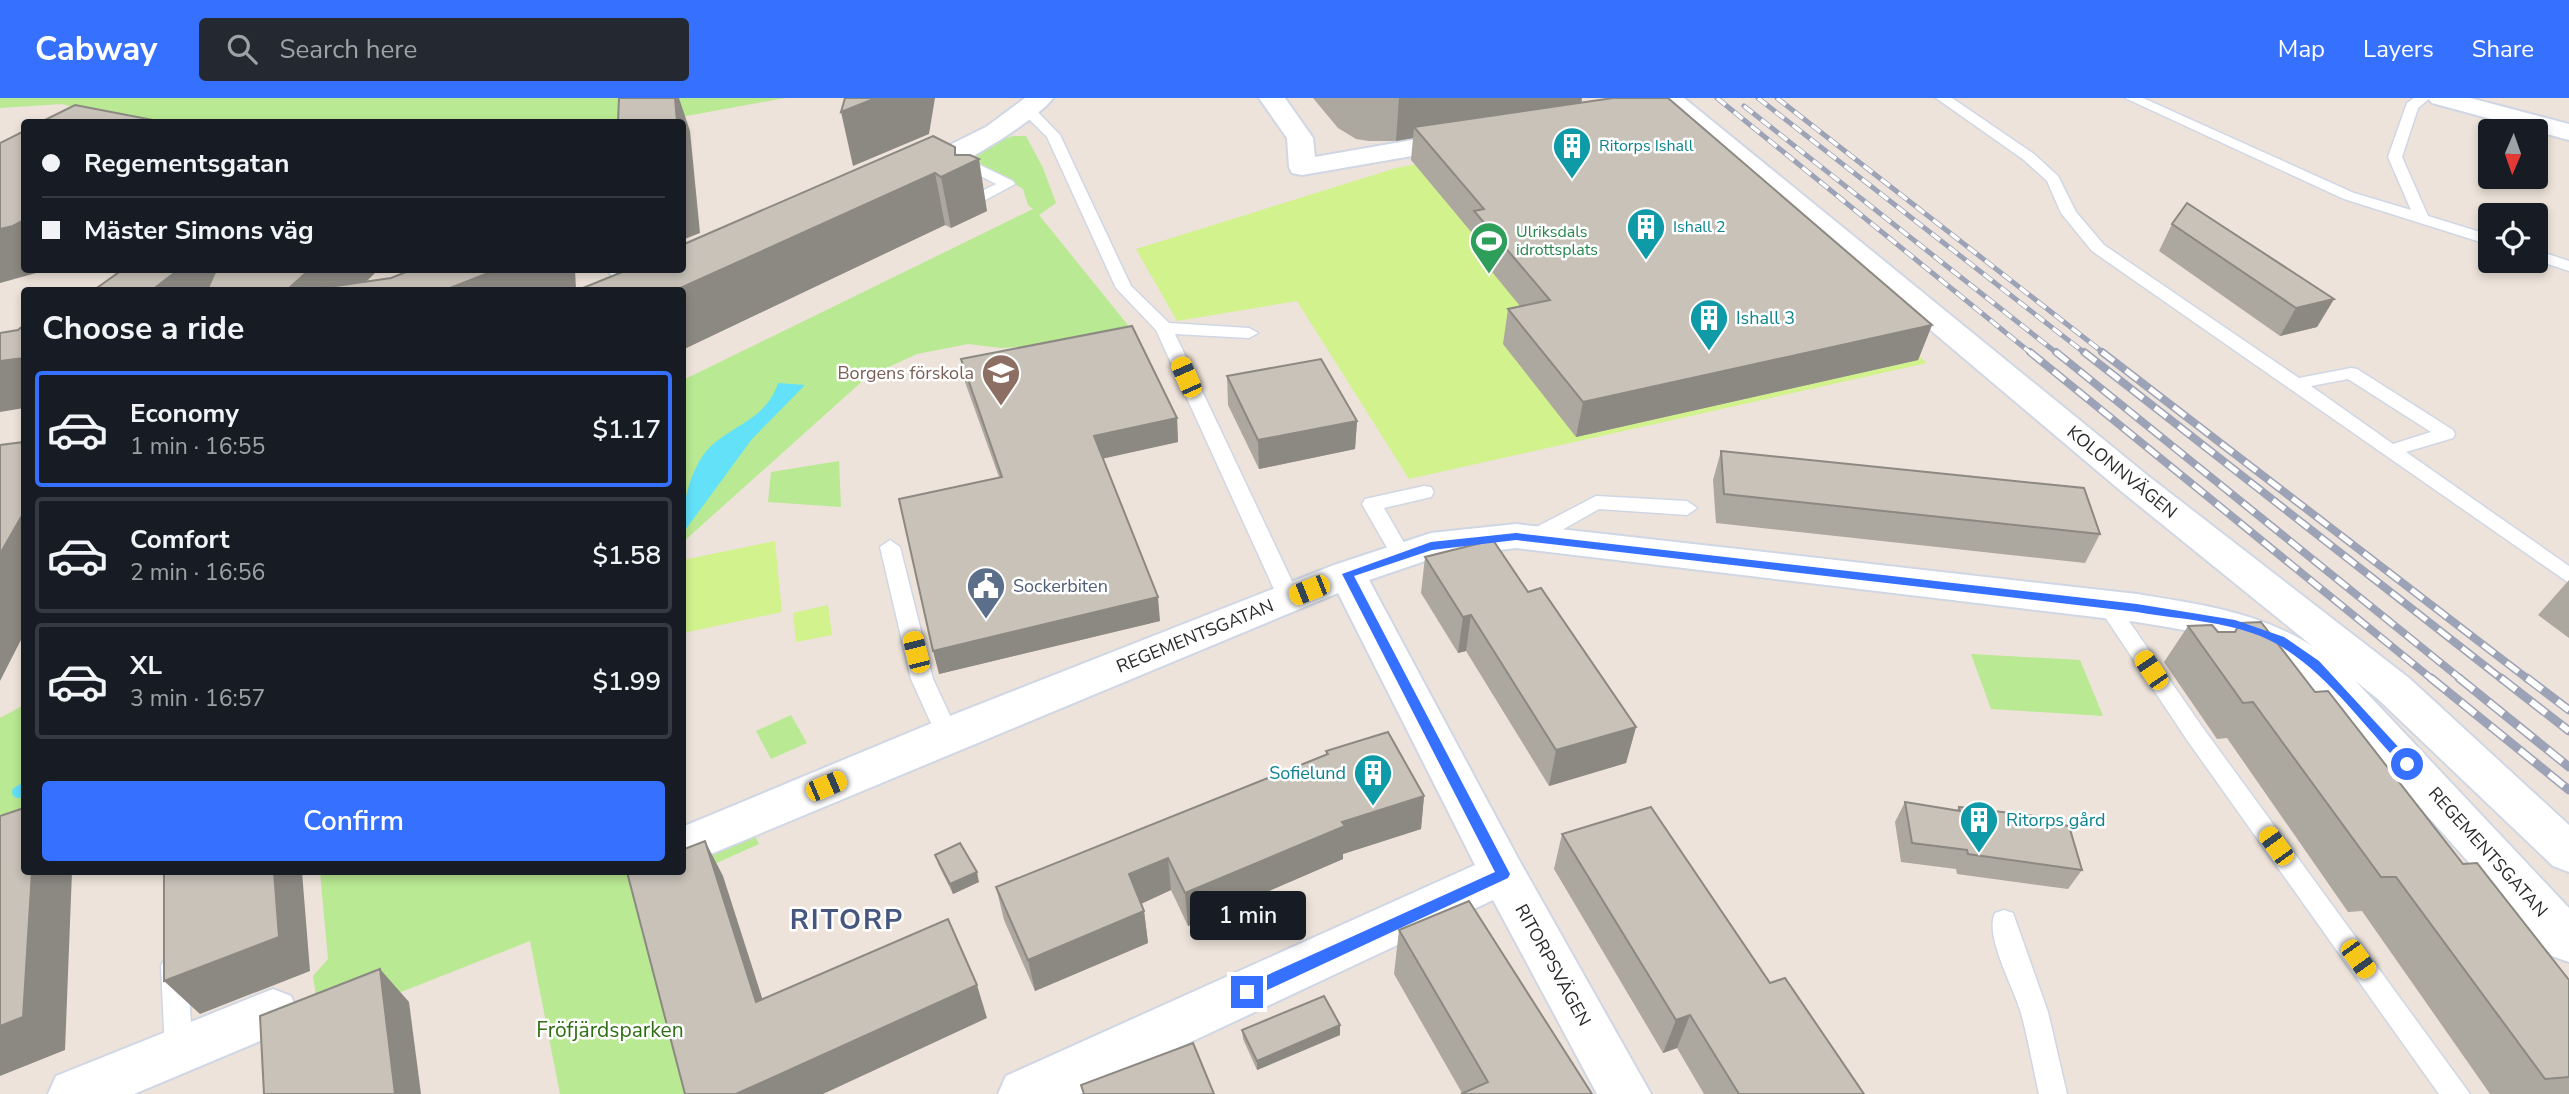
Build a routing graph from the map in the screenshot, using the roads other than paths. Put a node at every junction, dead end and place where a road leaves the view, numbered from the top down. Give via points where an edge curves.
1 (1272, 98) edge
2 (1942, 98) edge
3 (2132, 98) edge
4 (2423, 98) edge
5 (2441, 98) edge
6 (2474, 98) edge
7 (2505, 98) edge
8 (1034, 104) edge
9 (1664, 105) edge
10 (2569, 114) edge
11 (2569, 123) edge
12 (2569, 132) edge
13 (1494, 134) edge
14 (953, 156) junction
15 (879, 189) edge
16 (971, 202) edge
17 (2422, 219) junction
18 (2478, 236) edge
19 (2548, 259) edge
20 (2569, 266) edge
21 (630, 273) edge
22 (666, 287) edge
23 (1164, 328) junction
24 (1249, 333) dead end
25 (2296, 384) junction
26 (2393, 450) junction
27 (1424, 492) dead end
28 (1687, 508) dead end
29 (1532, 538) junction
30 (890, 547) dead end
31 (1401, 555) junction
32 (1347, 574) junction
33 (2569, 576) edge
34 (1289, 598) junction
35 (2108, 606) junction
36 (947, 735) junction
37 (686, 845) edge
38 (2569, 853) edge
39 (1503, 874) junction
40 (2004, 921) dead end
41 (173, 940) edge
42 (2569, 941) edge
43 (273, 1012) edge
44 (179, 1051) junction
45 (74, 1094) edge
46 (1024, 1094) edge
47 (1625, 1094) edge
48 (2053, 1094) edge
49 (2456, 1094) edge

1 - 13 street via 1300,138 1302,167
2 - 25 lane via 2020,150 2053,179 2069,213 2098,248
3 - 17 lane via 2348,196
4 - 17 lane via 2412,106 2395,157
5 - 12 street
6 - 11 street
7 - 10 street
8 - 14 street
8 - 23 lane via 1124,288
9 - 38 street, KOLONNVÄGEN via 2394,689
14 - 15 street
14 - 16 lane via 1008,184
17 - 18 lane
19 - 20 lane
21 - 22 street
23 - 24 lane
23 - 34 lane
25 - 26 lane
25 - 26 lane via 2351,373 2445,434
26 - 33 lane
27 - 31 lane via 1372,504
28 - 29 lane via 1596,502
29 - 31 street, REGEMENTSGATAN via 1431,546
29 - 35 street, REGEMENTSGATAN
30 - 36 lane via 922,679
31 - 32 street, REGEMENTSGATAN
32 - 34 street, REGEMENTSGATAN
32 - 39 street, RITORPSVÄGEN
34 - 36 street, REGEMENTSGATAN
35 - 42 street, REGEMENTSGATAN via 2182,628 2235,625 2280,640 2314,664
35 - 49 lane via 2194,734
36 - 37 street, REGEMENTSGATAN
39 - 46 street
39 - 47 street, RITORPSVÄGEN
40 - 48 lane via 2034,1012
41 - 44 lane
43 - 44 street
44 - 45 street

